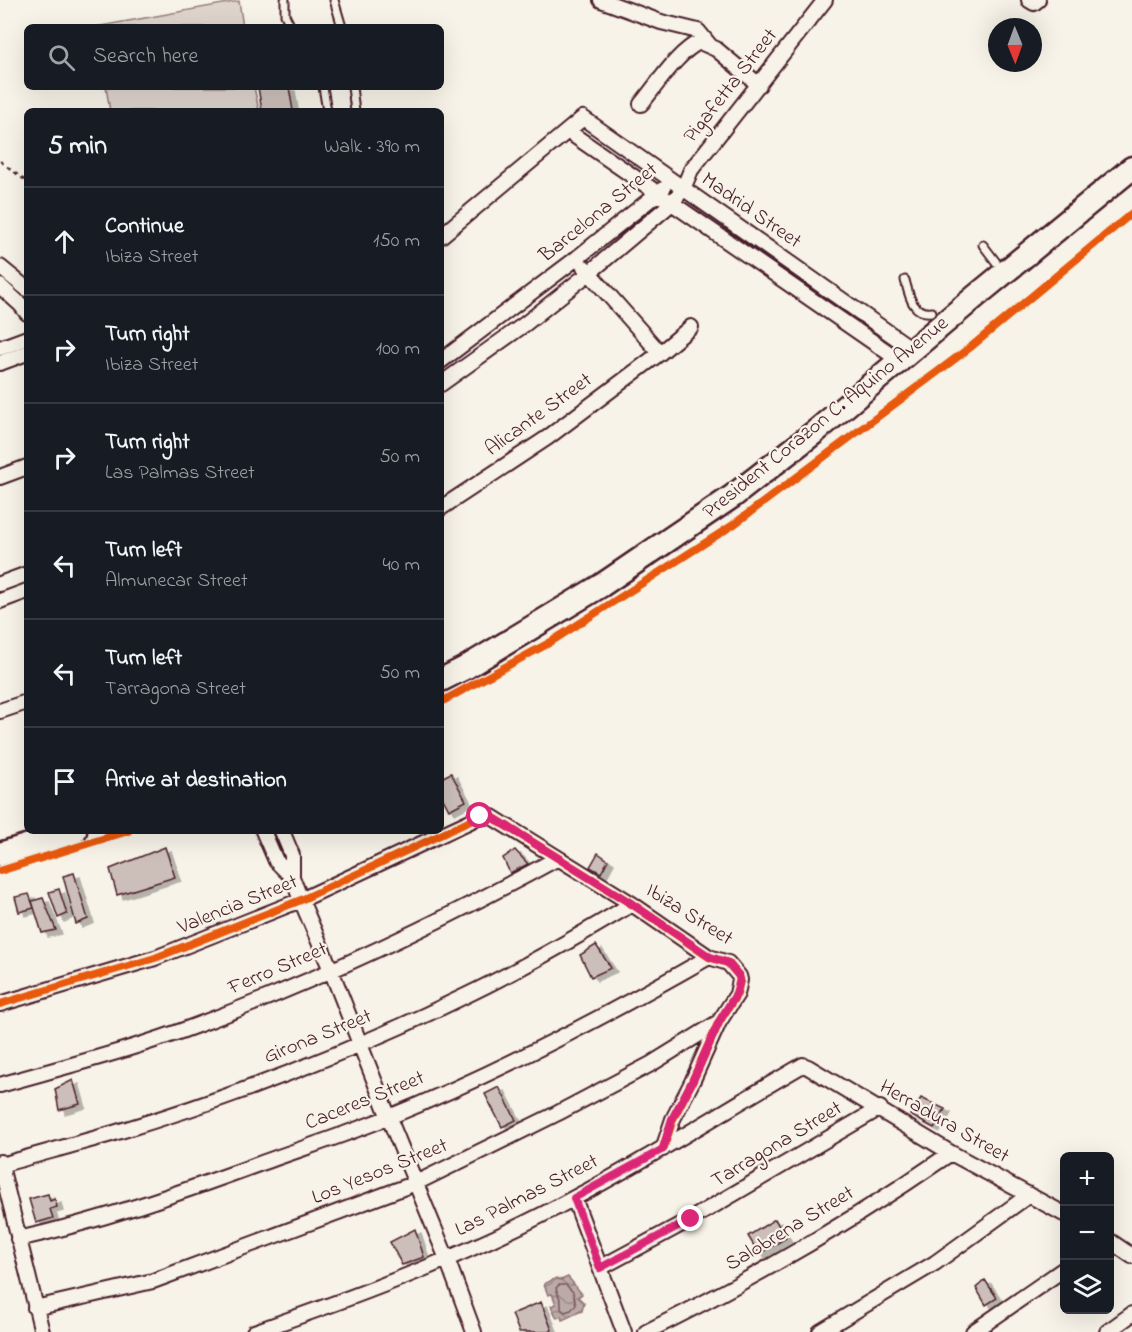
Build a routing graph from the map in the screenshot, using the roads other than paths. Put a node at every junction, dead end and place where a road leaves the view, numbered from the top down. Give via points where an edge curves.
1 (285, 0) edge
2 (334, 0) edge
3 (602, 0) edge
4 (825, 0) edge
5 (1029, 0) edge
6 (1038, 0) edge
7 (290, 24) edge
8 (341, 24) edge
9 (711, 47) junction
10 (759, 86) junction
11 (324, 90) edge
12 (352, 90) edge
13 (641, 104) dead end
14 (326, 108) edge
15 (355, 108) edge
16 (569, 132) junction
17 (1132, 168) edge
18 (691, 170) junction
19 (670, 180) junction
20 (683, 189) junction
21 (658, 194) junction
22 (672, 203) junction
23 (444, 234) edge
24 (983, 245) dead end
25 (577, 258) junction
26 (996, 262) dead end
27 (0, 267) edge
28 (589, 273) junction
29 (905, 280) dead end
30 (0, 286) edge
31 (24, 287) edge
32 (24, 309) edge
33 (932, 312) dead end
34 (691, 327) dead end
35 (24, 339) edge
36 (0, 348) edge
37 (660, 353) junction
38 (24, 354) edge
39 (905, 355) junction
40 (444, 359) edge
41 (0, 363) edge
42 (444, 382) edge
43 (24, 468) edge
44 (0, 477) edge
45 (444, 506) edge
46 (24, 575) edge
47 (0, 584) edge
48 (24, 592) edge
49 (0, 601) edge
50 (444, 678) edge
51 (24, 703) edge
52 (0, 711) edge
53 (480, 816) joint
54 (444, 833) edge
55 (65, 834) edge
56 (264, 834) edge
57 (283, 834) edge
58 (442, 834) edge
59 (0, 854) edge
60 (558, 858) junction
61 (292, 877) junction
62 (301, 900) junction
63 (632, 904) junction
64 (710, 957) junction
65 (331, 970) junction
66 (0, 1004) edge
67 (719, 1022) junction
68 (361, 1044) junction
69 (803, 1065) joint
70 (0, 1085) edge
71 (880, 1108) junction
72 (389, 1118) junction
73 (663, 1149) junction
74 (951, 1154) junction
75 (0, 1163) edge
76 (416, 1183) junction
77 (1029, 1194) junction
78 (574, 1198) junction
79 (1060, 1211) edge
80 (18, 1239) junction
81 (1114, 1244) edge
82 (1132, 1256) edge
83 (447, 1259) junction
84 (600, 1268) junction
85 (1060, 1272) edge
86 (35, 1308) junction
87 (1132, 1314) edge
88 (42, 1332) edge
89 (254, 1332) edge
90 (473, 1332) edge
91 (624, 1332) edge
92 (646, 1332) edge
93 (820, 1332) edge
94 (973, 1332) edge
95 (1107, 1332) edge

1 - 7 lane
2 - 8 lane
3 - 9 street via 698,31
4 - 10 street, Pigafetta Street
5 - 6 street
9 - 10 street
9 - 13 street via 700,42 692,45
10 - 18 street, Pigafetta Street
11 - 14 lane
12 - 15 lane
16 - 19 street, Madrid Street via 583,118
16 - 21 street, Madrid Street
16 - 23 street, Madrid Street
17 - 39 main road, President Corazon C. Aquino Avenue
18 - 19 street, Barcelona Street
18 - 20 street, Barcelona Street
19 - 20 street, Madrid Street
19 - 21 street, Barcelona Street
20 - 22 street, Barcelona Street
20 - 39 street, Madrid Street
21 - 22 street, Madrid Street
21 - 25 street, Barcelona Street
22 - 28 street, Barcelona Street
22 - 39 street, Madrid Street
24 - 26 lane
25 - 28 street
25 - 40 street, Barcelona Street
27 - 31 street
28 - 37 street
28 - 42 street, Barcelona Street
29 - 33 lane via 909,297 918,310
30 - 32 street
34 - 37 street, Alicante Street
35 - 36 street
37 - 45 street, Alicante Street via 547,438
38 - 41 street
39 - 50 main road, President Corazon C. Aquino Avenue via 734,496 603,585
43 - 44 street
46 - 47 street
48 - 49 street
51 - 52 street
53 - 54 street, Valencia Street
53 - 60 street, Ibiza Street via 492,817
55 - 59 main road
56 - 61 street via 276,861
57 - 61 street via 292,855
58 - 62 street, Valencia Street
60 - 63 street, Ibiza Street
60 - 65 street, Ferro Street via 418,931
61 - 62 street
62 - 65 street
62 - 66 street, Valencia Street via 155,958
63 - 64 street, Ibiza Street
63 - 68 street, Girona Street via 465,996
64 - 67 street, Ibiza Street via 728,963 740,980
64 - 72 street, Caceres Street via 610,1014
65 - 68 street
65 - 70 street, Ferro Street via 199,1025
67 - 73 street, Ibiza Street via 672,1119
67 - 76 street, Los Yesos Street via 651,1064
68 - 72 street
68 - 75 street, Girona Street via 126,1129
69 - 71 street, Herradura Street
69 - 73 street, Las Palmas Street
71 - 74 street, Herradura Street
71 - 84 street, Tarragona Street
72 - 76 street
72 - 80 street, Caceres Street via 148,1204
73 - 78 street, Las Palmas Street
74 - 77 street, Herradura Street
74 - 92 street, Salobrena Street via 807,1245
75 - 80 street
76 - 83 street
76 - 86 street, Los Yesos Street via 153,1281
77 - 79 street, Herradura Street
77 - 93 street via 935,1263
78 - 83 street, Las Palmas Street
78 - 84 street
80 - 86 street
81 - 82 street
83 - 89 street, Las Palmas Street
83 - 90 street
84 - 91 street
85 - 94 street
86 - 88 street
87 - 95 street

